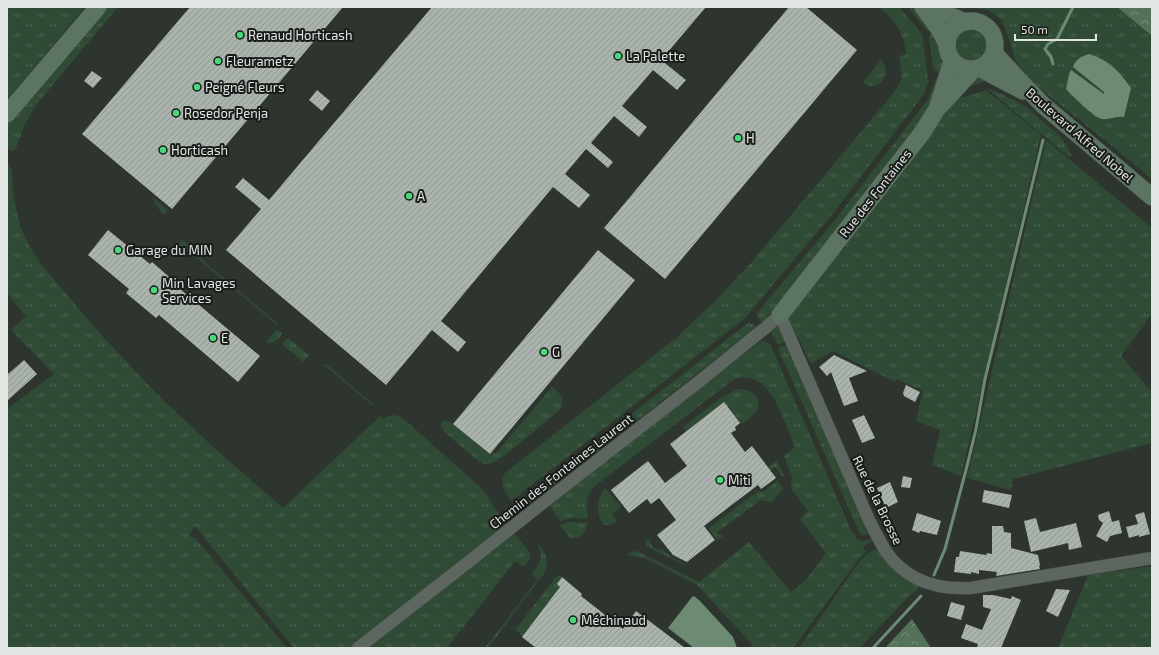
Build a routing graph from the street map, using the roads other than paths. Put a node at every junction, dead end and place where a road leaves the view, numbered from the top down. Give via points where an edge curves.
1 (98, 7) edge
2 (929, 7) edge
3 (965, 22) junction
4 (947, 44) junction
5 (994, 53) junction
6 (952, 61) junction
7 (976, 69) junction
8 (1043, 105) junction
9 (936, 109) junction
10 (7, 114) edge
11 (1152, 197) edge
12 (780, 315) junction
13 (1152, 558) edge
14 (358, 648) edge

1 - 10 main road
2 - 3 main road
2 - 4 main road
3 - 4 main road via 953,29
3 - 5 main road via 977,22 992,32 996,40
4 - 6 main road
5 - 7 main road via 987,64
5 - 8 main road, Boulevard Alfred Nobel
6 - 7 main road via 964,69
6 - 9 main road, Rue des Fontaines
7 - 8 main road, Boulevard Alfred Nobel via 1014,86
7 - 9 main road
8 - 11 main road, Boulevard Alfred Nobel
9 - 12 main road, Rue des Fontaines via 922,133
12 - 13 street, Rue de la Brosse via 869,520 890,556 911,576 942,587 971,588
12 - 14 street, Chemin des Fontaines Laurent

